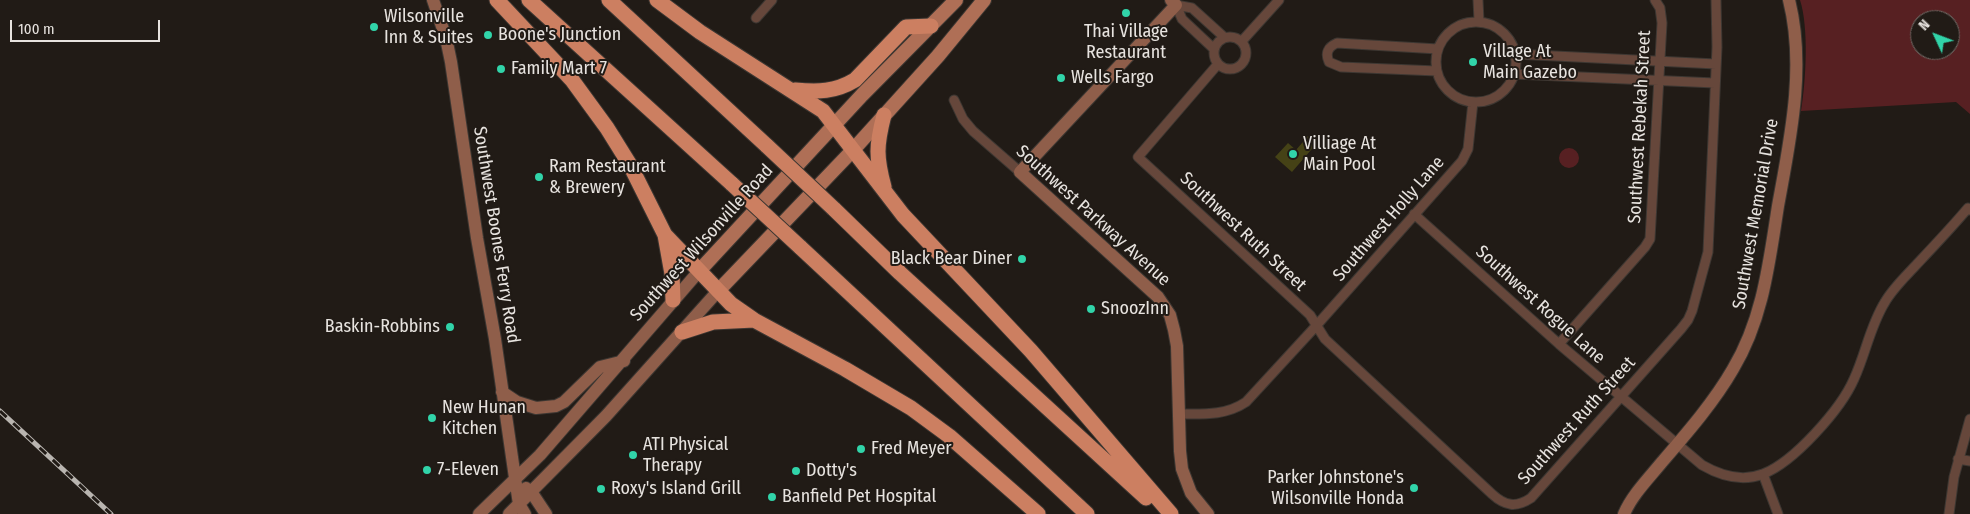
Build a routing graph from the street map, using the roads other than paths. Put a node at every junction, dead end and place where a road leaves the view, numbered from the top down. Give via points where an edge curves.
1 (433, 0) edge
2 (497, 0) edge
3 (529, 0) edge
4 (609, 0) edge
5 (657, 0) edge
6 (772, 0) edge
7 (956, 0) edge
8 (984, 0) edge
9 (1279, 0) edge
10 (1478, 0) edge
11 (1655, 0) edge
12 (1716, 0) edge
13 (1789, 0) edge
14 (1176, 2) edge
15 (756, 18) dead end
16 (1479, 21) junction
17 (931, 26) junction
18 (1224, 37) junction
19 (1242, 41) junction
20 (1214, 49) junction
21 (1438, 49) junction
22 (1515, 54) junction
23 (1660, 61) junction
24 (1218, 64) junction
25 (1716, 64) junction
26 (1437, 71) junction
27 (1514, 74) junction
28 (1659, 80) junction
29 (1715, 83) junction
30 (791, 89) junction
31 (954, 100) dead end
32 (1473, 102) junction
33 (884, 115) junction
34 (834, 125) junction
35 (852, 150) junction
36 (1020, 172) junction
37 (886, 194) junction
38 (1969, 209) edge
39 (1414, 214) junction
40 (665, 235) junction
41 (700, 270) junction
42 (718, 291) junction
43 (673, 300) junction
44 (754, 320) junction
45 (1316, 326) junction
46 (682, 332) junction
47 (1559, 344) junction
48 (624, 360) junction
49 (502, 392) junction
50 (1620, 397) junction
51 (1178, 414) junction
52 (1970, 418) edge
53 (1676, 445) junction
54 (1958, 459) junction
55 (1970, 461) edge
56 (1763, 474) junction
57 (515, 478) junction
58 (532, 493) junction
59 (522, 509) edge
60 (479, 514) edge
61 (488, 514) edge
62 (509, 514) edge
63 (546, 514) edge
64 (1038, 514) edge
65 (1087, 514) edge
66 (1164, 514) edge
67 (1171, 514) edge
68 (1208, 514) edge
69 (1624, 514) edge
70 (1778, 514) edge
71 (1949, 514) edge

1 - 49 street, Southwest Boones Ferry Road via 451,62
2 - 40 highway via 572,80 607,128 630,165
3 - 65 highway, bridge
4 - 66 highway, bridge via 900,273
5 - 30 highway via 700,32
6 - 15 street
7 - 17 main road, Southwest Wilsonville Road
8 - 33 main road
9 - 19 street
10 - 16 street
11 - 23 street, Southwest Rebekah Street via 1661,13
12 - 25 street, Southwest Ruth Street
13 - 53 street, Southwest Memorial Drive via 1796,54 1794,98 1761,304 1747,343 1733,369
14 - 18 street via 1192,8
14 - 20 street via 1182,19
14 - 36 street
16 - 21 street via 1454,28
16 - 22 street via 1500,30 1512,44
17 - 30 highway via 906,27 855,80 845,86 820,92
17 - 34 main road, Southwest Wilsonville Road
18 - 19 street via 1236,37
18 - 20 street
19 - 24 street via 1246,52 1242,64 1230,69
20 - 24 street via 1214,59
21 - 26 street
21 - 26 street via 1337,43 1331,46 1327,57 1329,62 1341,67
22 - 23 street
22 - 27 street
23 - 25 street
23 - 28 street, Southwest Rebekah Street
24 - 45 street, Southwest Ruth Street via 1138,157 1310,315
25 - 29 street, Southwest Ruth Street
26 - 32 street via 1451,93
27 - 28 street
27 - 32 street via 1511,82 1497,96
28 - 29 street
28 - 47 street, Southwest Rebekah Street via 1650,239
29 - 50 street, Southwest Ruth Street via 1708,252 1692,311 1681,329
30 - 34 highway via 823,111
31 - 36 street, Southwest Parkway Avenue via 963,119 973,130
32 - 39 street, Southwest Holly Lane via 1469,143 1462,161
33 - 35 main road
33 - 37 highway via 877,148
34 - 35 highway
34 - 41 main road, Southwest Wilsonville Road
35 - 37 highway
35 - 42 main road
36 - 51 street, Southwest Parkway Avenue via 1164,304 1176,336
37 - 67 highway via 1031,351
38 - 56 street, Southwest Rogue Lane via 1886,300 1872,325 1854,380 1833,413 1784,462
39 - 45 street, Southwest Holly Lane
39 - 47 street, Southwest Rogue Lane
40 - 41 highway
40 - 43 highway
41 - 42 highway
41 - 43 street, Southwest Wilsonville Road
42 - 44 highway
42 - 46 street
43 - 48 street, Southwest Wilsonville Road
44 - 46 highway via 713,322
44 - 64 highway via 911,408 955,441
45 - 50 street, Southwest Ruth Street via 1325,339 1492,494 1501,502 1512,505 1523,504 1531,498
45 - 51 street, Southwest Holly Lane via 1246,402 1234,410 1221,414
46 - 58 street
47 - 50 street, Southwest Rogue Lane
48 - 49 street via 600,368 556,406 536,408 517,402
48 - 57 street, Southwest Wilsonville Road via 540,455
49 - 57 street, Southwest Boones Ferry Road
50 - 53 street, Southwest Rogue Lane
51 - 68 street, Southwest Parkway Avenue via 1182,469 1192,493
52 - 54 street
53 - 56 street, Southwest Rogue Lane via 1702,466 1725,477
53 - 69 street, Southwest Memorial Drive
54 - 55 street
54 - 71 street
56 - 70 street
57 - 58 street
57 - 59 street, Southwest Boones Ferry Road
57 - 60 street, Southwest Wilsonville Road
57 - 61 street
58 - 59 street
58 - 63 street
59 - 62 street

